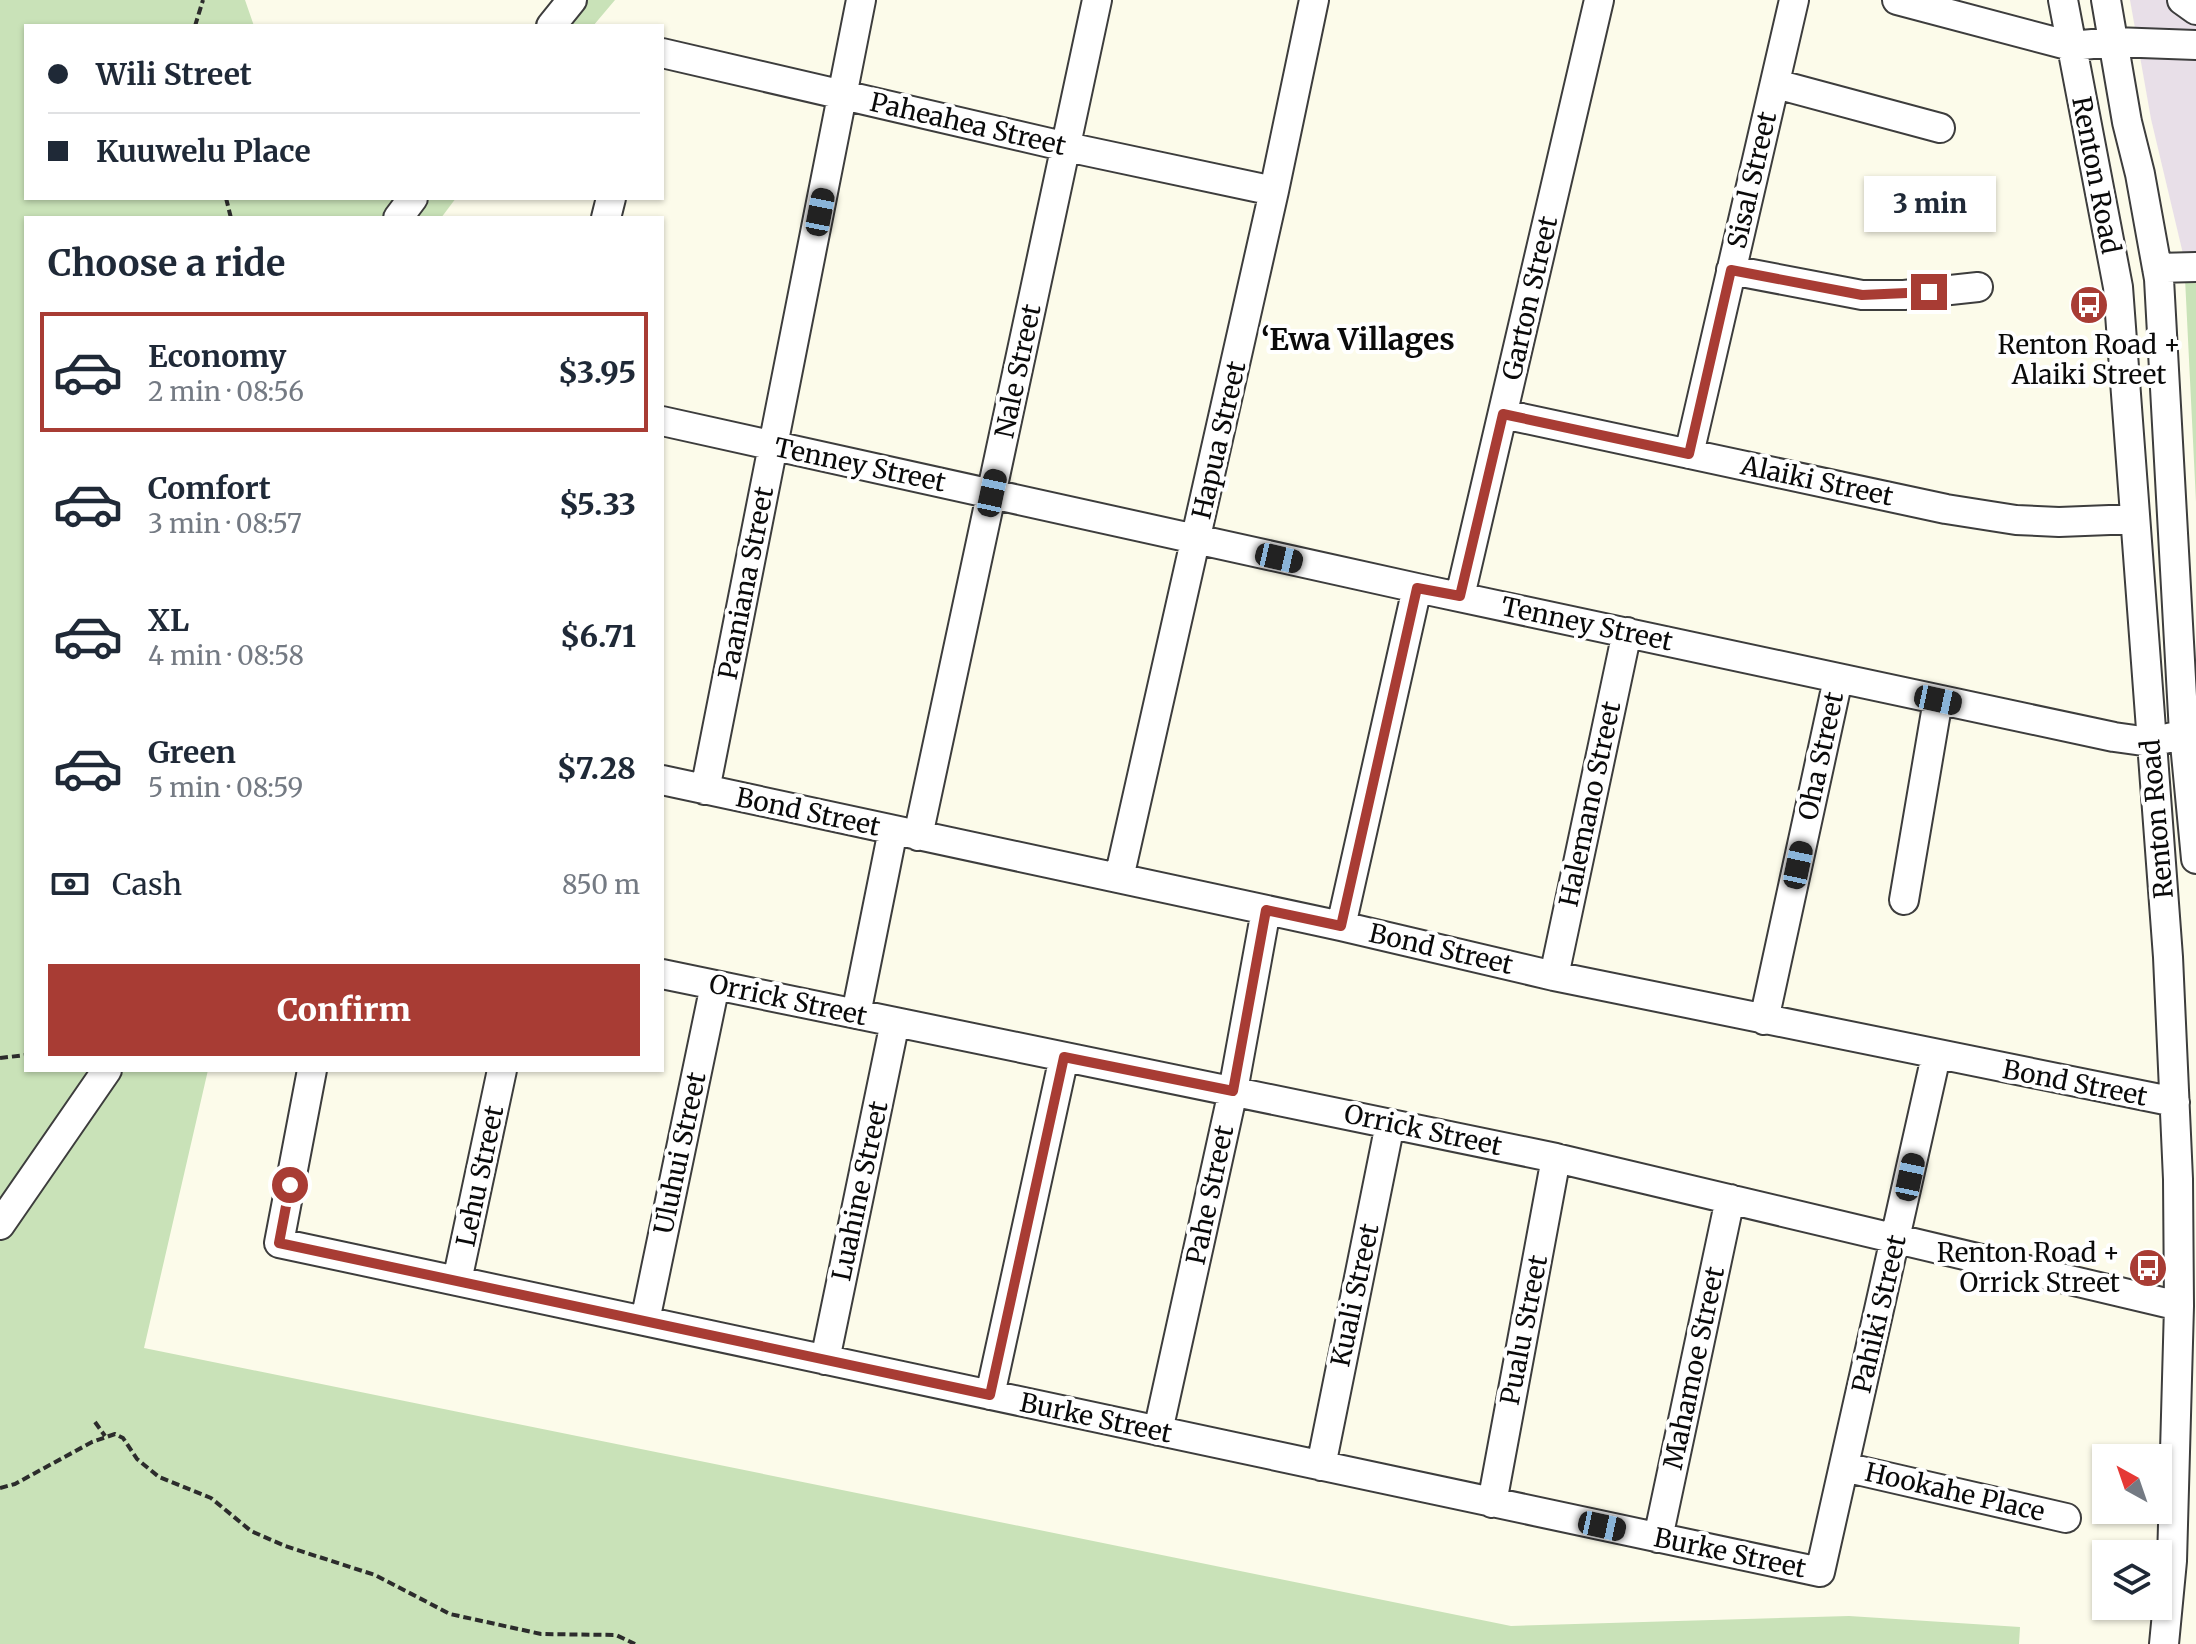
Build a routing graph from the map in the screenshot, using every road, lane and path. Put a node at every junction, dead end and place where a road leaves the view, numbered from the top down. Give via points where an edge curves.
1 (203, 0) edge
2 (572, 0) edge
3 (861, 0) edge
4 (1097, 0) edge
5 (1314, 0) edge
6 (1599, 0) edge
7 (1794, 0) edge
8 (1897, 0) edge
9 (2063, 0) edge
10 (2106, 0) edge
11 (2182, 0) edge
12 (2196, 10) edge
13 (196, 24) edge
14 (553, 24) edge
15 (2114, 42) junction
16 (2196, 45) edge
17 (2071, 46) junction
18 (664, 53) edge
19 (1776, 84) junction
20 (843, 94) junction
21 (1940, 128) dead end
22 (1067, 147) junction
23 (1274, 191) junction
24 (2196, 267) edge
25 (2157, 268) junction
26 (1731, 270) junction
27 (1978, 287) dead end
28 (1503, 414) junction
29 (664, 421) edge
30 (774, 447) junction
31 (1689, 454) junction
32 (992, 493) junction
33 (2135, 519) junction
34 (1196, 540) junction
35 (1417, 588) junction
36 (1460, 596) junction
37 (1627, 632) junction
38 (1838, 679) junction
39 (1938, 700) junction
40 (2190, 732) edge
41 (2150, 742) junction
42 (664, 780) edge
43 (705, 790) junction
44 (906, 833) junction
45 (2196, 859) edge
46 (1119, 878) junction
47 (1904, 900) dead end
48 (1266, 910) junction
49 (1341, 926) junction
50 (664, 974) edge
51 (1554, 976) junction
52 (715, 985) junction
53 (856, 1014) junction
54 (1764, 1020) junction
55 (895, 1022) junction
56 (24, 1055) edge
57 (1936, 1056) junction
58 (1064, 1057) junction
59 (0, 1058) edge
60 (106, 1072) edge
61 (312, 1072) edge
62 (502, 1072) edge
63 (1233, 1091) junction
64 (2175, 1102) junction
65 (1390, 1124) junction
66 (1556, 1158) junction
67 (1730, 1199) junction
68 (0, 1225) edge
69 (1897, 1237) junction
70 (457, 1281) junction
71 (2179, 1306) junction
72 (645, 1321) junction
73 (825, 1360) junction
74 (990, 1395) junction
75 (95, 1422) dead end
76 (1158, 1431) junction
77 (105, 1436) junction
78 (1321, 1466) junction
79 (1844, 1467) junction
80 (0, 1488) edge
81 (1492, 1503) junction
82 (2066, 1518) dead end
83 (1658, 1538) junction
84 (1820, 1572) joint
85 (635, 1644) edge
86 (2164, 1644) edge

1 - 13 path
2 - 14 street
3 - 20 street, Paaniana Street
4 - 22 street, Nale Street
5 - 23 street, Hapua Street
6 - 28 street, Garton Street
7 - 19 street, Sisal Street
8 - 17 street
9 - 17 street, Renton Road
10 - 15 street, Renton Road
11 - 12 street
15 - 16 street
15 - 17 street
15 - 25 street, Renton Road
17 - 33 street, Renton Road via 2118,287
18 - 20 street, Paheahea Street
19 - 21 street
19 - 26 street, Sisal Street
20 - 22 street, Paheahea Street
20 - 30 street, Paaniana Street
22 - 23 street, Paheahea Street
22 - 32 street, Nale Street
23 - 34 street, Hapua Street
24 - 25 street
25 - 40 street, Renton Road
26 - 27 street via 1862,295
26 - 31 street, Sisal Street
28 - 31 street, Alaiki Street
28 - 36 street, Garton Street
29 - 30 street, Tenney Street
30 - 32 street, Tenney Street
30 - 43 street, Paaniana Street
31 - 33 street, Alaiki Street via 2016,520
32 - 34 street, Tenney Street
32 - 44 street, Nale Street
33 - 41 street, Renton Road
34 - 35 street, Tenney Street
34 - 46 street, Hapua Street
35 - 36 street, Tenney Street
35 - 49 street
36 - 37 street, Tenney Street
37 - 38 street, Tenney Street
37 - 51 street, Halemano Street
38 - 39 street, Tenney Street
38 - 54 street, Oha Street
39 - 41 street, Tenney Street
39 - 47 street
40 - 41 street, Tenney Street
40 - 45 street, Renton Road
41 - 64 street, Renton Road
42 - 43 street, Bond Street
43 - 44 street, Bond Street
44 - 46 street, Bond Street
44 - 53 street, Nale Street
46 - 48 street, Bond Street
48 - 49 street, Bond Street
48 - 63 street, Pahe Street
49 - 51 street, Bond Street
50 - 52 street, Orrick Street
51 - 54 street, Bond Street
52 - 53 street, Orrick Street
52 - 72 street, Uluhui Street
53 - 55 street, Orrick Street
54 - 57 street, Bond Street
55 - 58 street, Orrick Street
55 - 73 street, Luahine Street
56 - 59 path
57 - 64 street, Bond Street
57 - 69 street, Pahiki Street
58 - 63 street, Orrick Street
58 - 74 street
60 - 68 street
61 - 70 street, Burke Street via 279,1243
62 - 70 street, Lehu Street
63 - 65 street, Orrick Street
63 - 76 street, Pahe Street
64 - 71 street, Renton Road
65 - 66 street, Orrick Street
65 - 78 street, Kuali Street
66 - 67 street, Orrick Street
66 - 81 street, Pualu Street
67 - 69 street, Orrick Street
67 - 83 street, Mahamoe Street
69 - 71 street, Orrick Street
69 - 79 street, Pahiki Street
70 - 72 street, Burke Street
71 - 86 street, Renton Road via 2172,1561
72 - 73 street, Burke Street
73 - 74 street, Burke Street
74 - 76 street, Burke Street
75 - 77 path
76 - 78 street, Burke Street
77 - 80 path
77 - 85 path via 123,1438 147,1469 211,1498 251,1531 375,1575 450,1614 541,1634 616,1635
78 - 81 street, Burke Street
79 - 82 street, Hookahe Place
79 - 84 street, Pahiki Street
81 - 83 street, Burke Street
83 - 84 street, Burke Street

